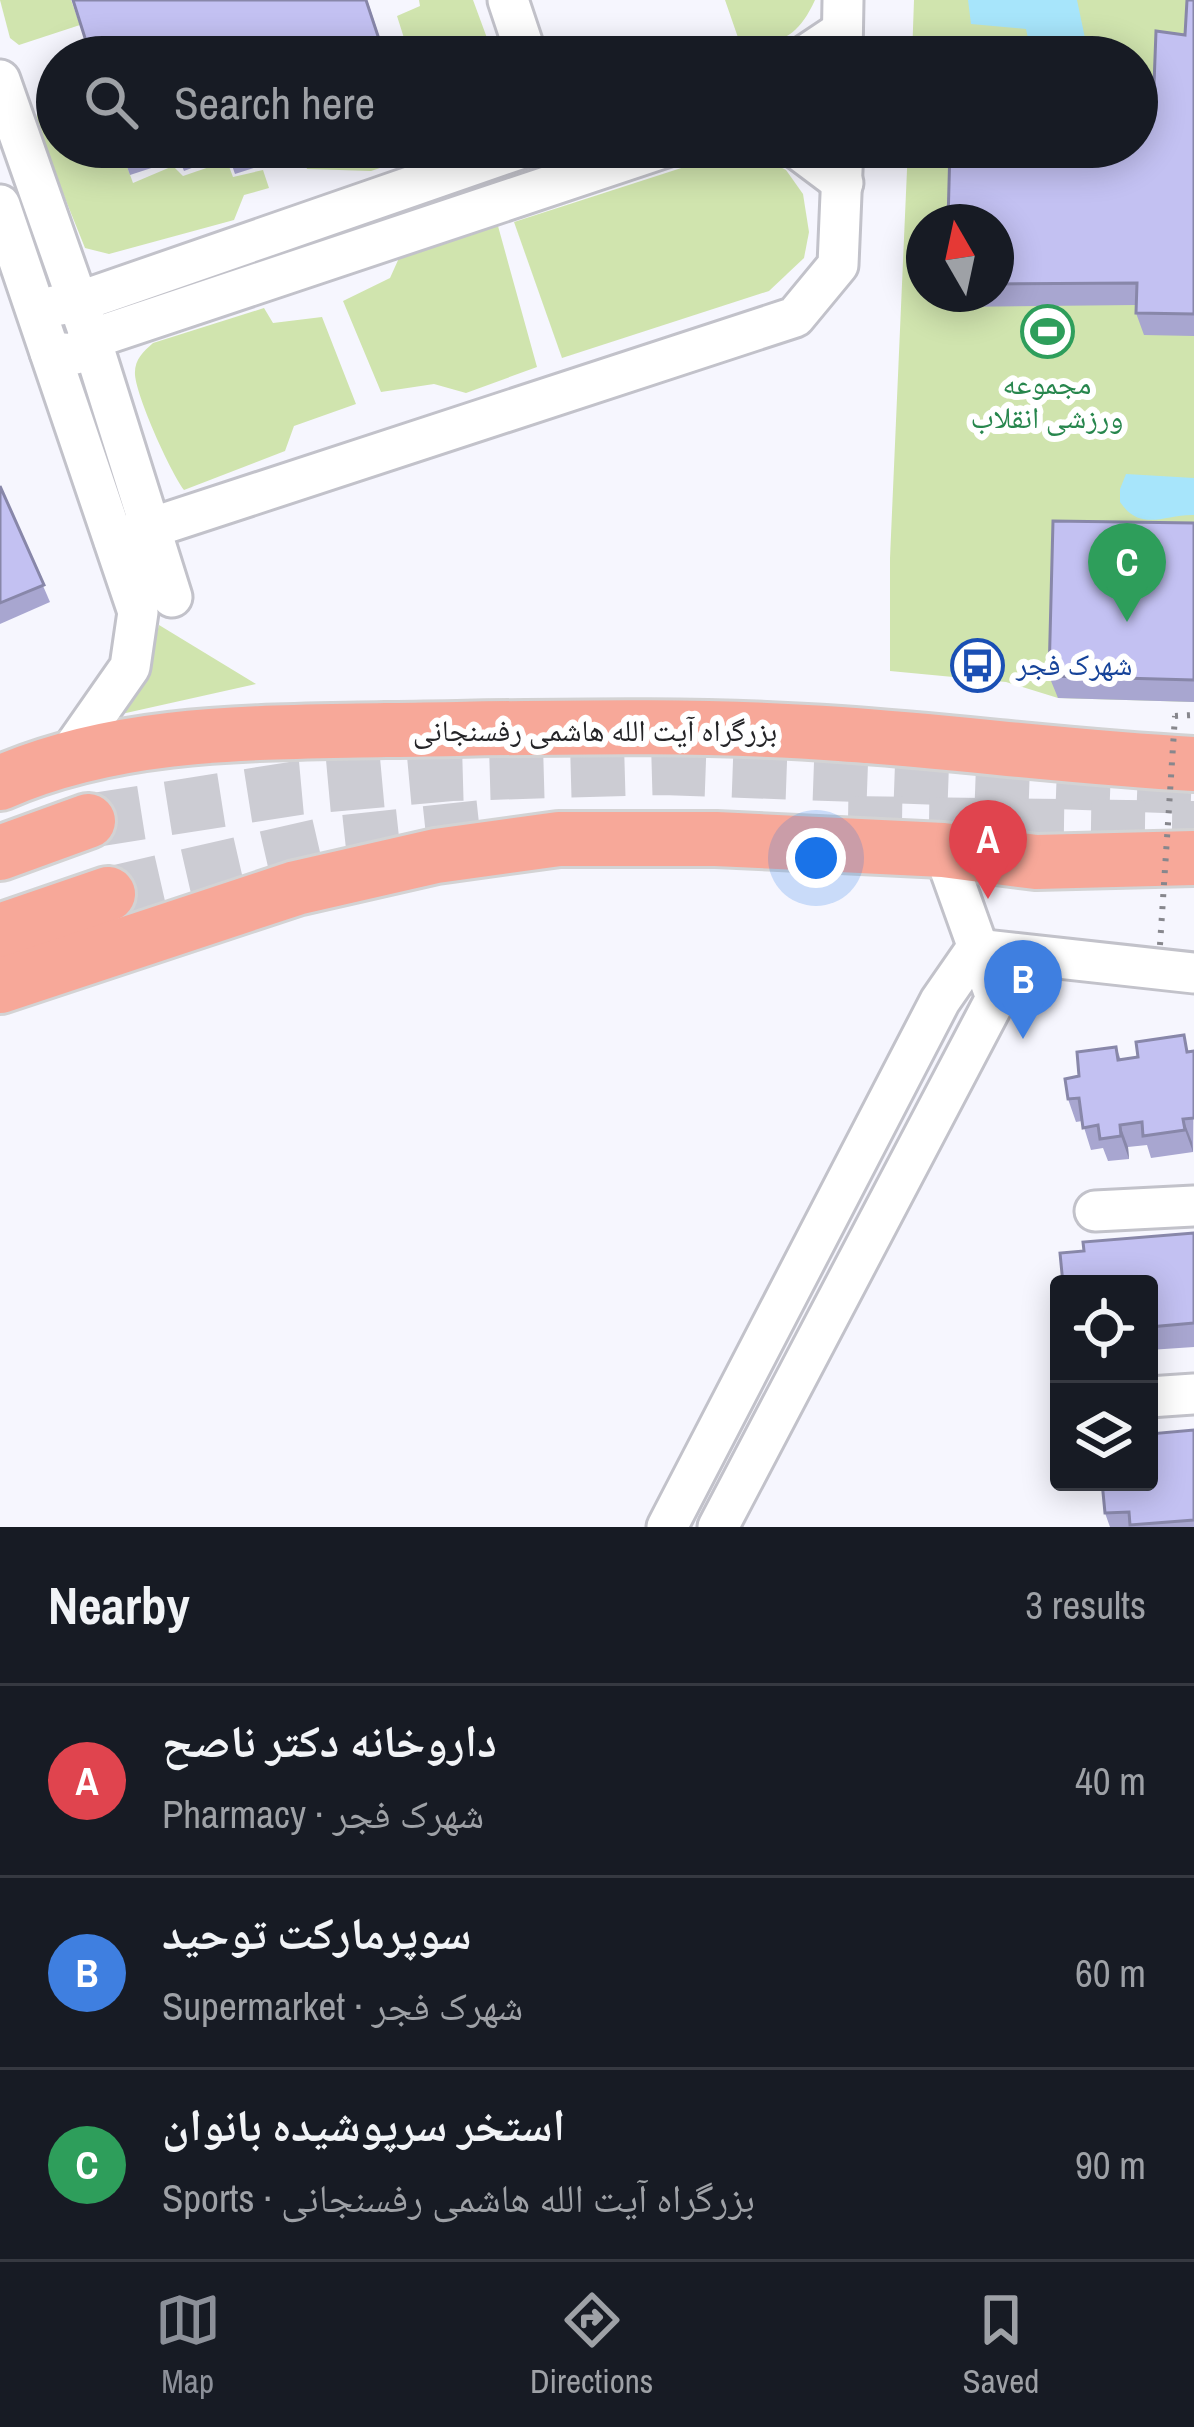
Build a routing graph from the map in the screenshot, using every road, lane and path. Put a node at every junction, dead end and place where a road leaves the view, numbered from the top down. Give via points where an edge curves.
1 (508, 0) edge
2 (520, 36) edge
3 (0, 80) edge
4 (472, 168) edge
5 (546, 168) edge
6 (843, 168) edge
7 (0, 205) edge
8 (84, 321) junction
9 (45, 335) junction
10 (131, 534) junction
11 (172, 597) dead end
12 (1194, 715) edge
13 (1188, 741) edge
14 (65, 760) junction
15 (0, 783) edge
16 (88, 821) tunnel mouth
17 (943, 850) junction
18 (0, 853) edge
19 (1194, 858) edge
20 (1036, 862) junction
21 (1194, 884) edge
22 (108, 894) tunnel mouth
23 (0, 931) edge
24 (1160, 945) dead end
25 (976, 949) junction
26 (1194, 973) edge
27 (0, 986) edge
28 (1194, 1206) edge
29 (1094, 1211) dead end
30 (1194, 1394) edge
31 (1158, 1396) edge
32 (667, 1527) edge
33 (718, 1527) edge

1 - 2 street
3 - 8 street
4 - 8 street
5 - 8 street
6 - 10 street via 838,265 795,317
7 - 9 street
8 - 9 street via 75,354
8 - 10 street
9 - 10 street
10 - 11 street
10 - 14 street via 138,612 130,668
12 - 13 path
13 - 14 highway, بزرگراه آیت الله هاشمی رفسنجانی via 1004,748 620,726 246,733
13 - 24 path, bridge
14 - 15 highway, بزرگراه آیت الله هاشمی رفسنجانی
16 - 18 highway
17 - 20 highway
17 - 25 street
17 - 27 highway via 604,838 477,850 296,888
19 - 20 highway
20 - 21 highway
22 - 23 highway
25 - 26 street
25 - 32 street via 940,1000
25 - 33 street via 996,998
28 - 29 street
30 - 31 street

